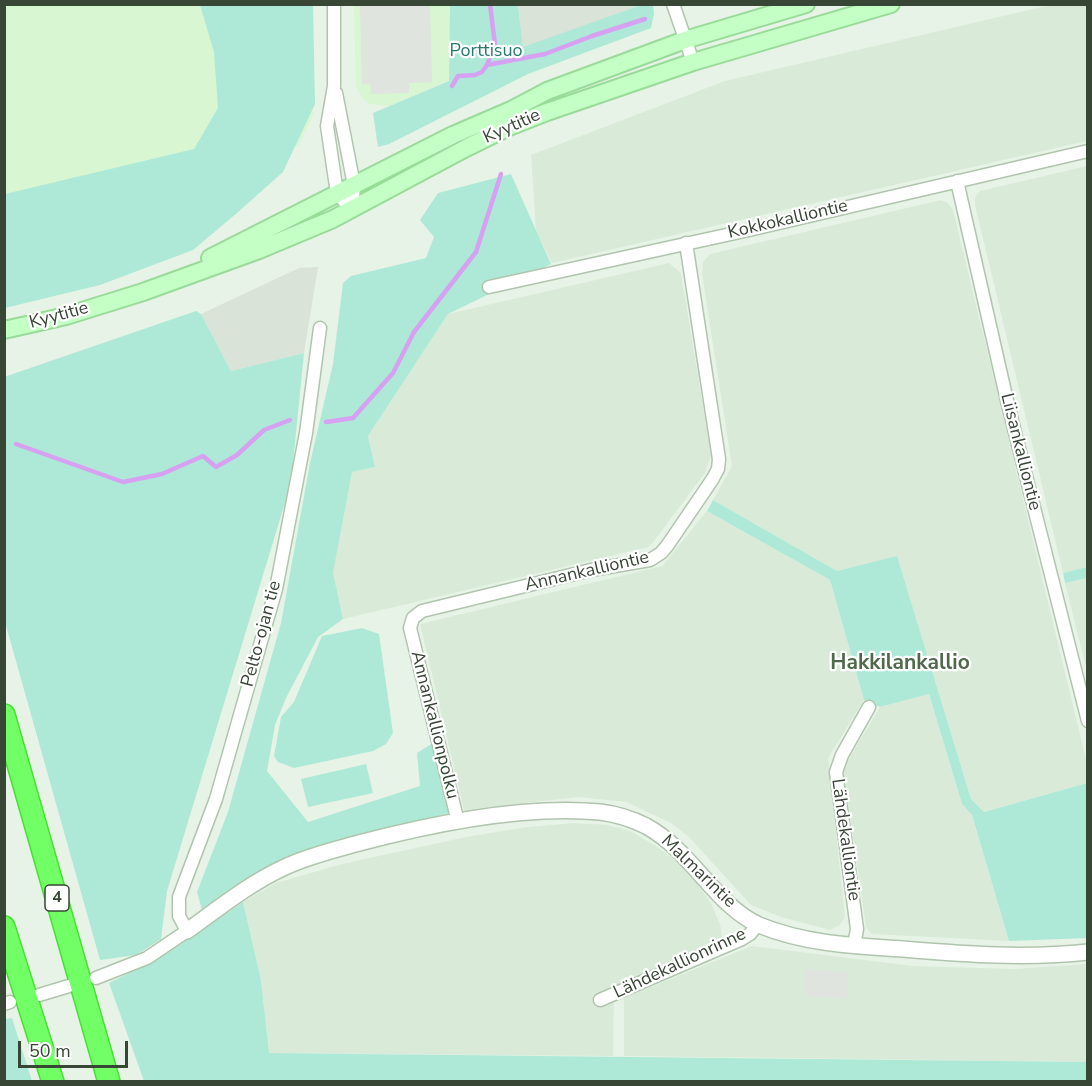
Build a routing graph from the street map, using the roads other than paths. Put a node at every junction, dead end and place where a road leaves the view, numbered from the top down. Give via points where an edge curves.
1 (334, 4) edge
2 (673, 4) edge
3 (806, 4) edge
4 (891, 4) edge
5 (686, 40) junction
6 (693, 62) junction
7 (334, 86) junction
8 (1088, 151) edge
9 (957, 181) junction
10 (354, 185) junction
11 (337, 193) junction
12 (352, 210) junction
13 (686, 243) junction
14 (489, 287) dead end
15 (148, 290) junction
16 (320, 328) dead end
17 (4, 330) edge
18 (410, 628) joint
19 (869, 707) dead end
20 (4, 715) edge
21 (1088, 721) edge
22 (458, 822) junction
23 (758, 924) junction
24 (4, 927) edge
25 (187, 931) junction
26 (854, 946) junction
27 (1088, 952) edge
28 (96, 978) dead end
29 (69, 986) dead end
30 (39, 995) dead end
31 (600, 1000) dead end
32 (53, 1082) edge
33 (109, 1082) edge

1 - 7 street
2 - 5 street
3 - 5 main road, Kyytitie
4 - 6 main road, Kyytitie
5 - 6 street
5 - 10 main road, Kyytitie via 547,91
6 - 12 main road, Kyytitie via 509,127
7 - 10 street
7 - 11 street via 327,126
8 - 9 street, Kokkokalliontie
9 - 13 street, Kokkokalliontie
9 - 21 street, Liisankalliontie via 1010,413
10 - 11 main road, Kyytitie
10 - 12 street
11 - 12 street
11 - 15 main road, Kyytitie
12 - 15 main road, Kyytitie via 259,250
13 - 14 street, Kokkokalliontie
13 - 18 street, Annankalliontie via 719,459 718,470 667,546 650,560 591,570 422,611 413,618
15 - 17 main road, Kyytitie via 66,316
16 - 25 street, Pelto-ojan tie via 306,433 276,589 216,800 179,897 179,916
18 - 22 street, Annankallionpolku
19 - 26 street, Lähdekalliontie via 836,772 857,929
20 - 33 highway, 4
22 - 23 street, Malmarintie via 573,811 628,818 674,845 730,905
22 - 25 street, Malmarintie via 361,843 285,867
23 - 26 street, Malmarintie via 798,937
23 - 31 street, Lähdekallionrinne via 742,939
24 - 32 highway
25 - 28 street via 147,958
26 - 27 street, Malmarintie via 1006,956
29 - 30 street

